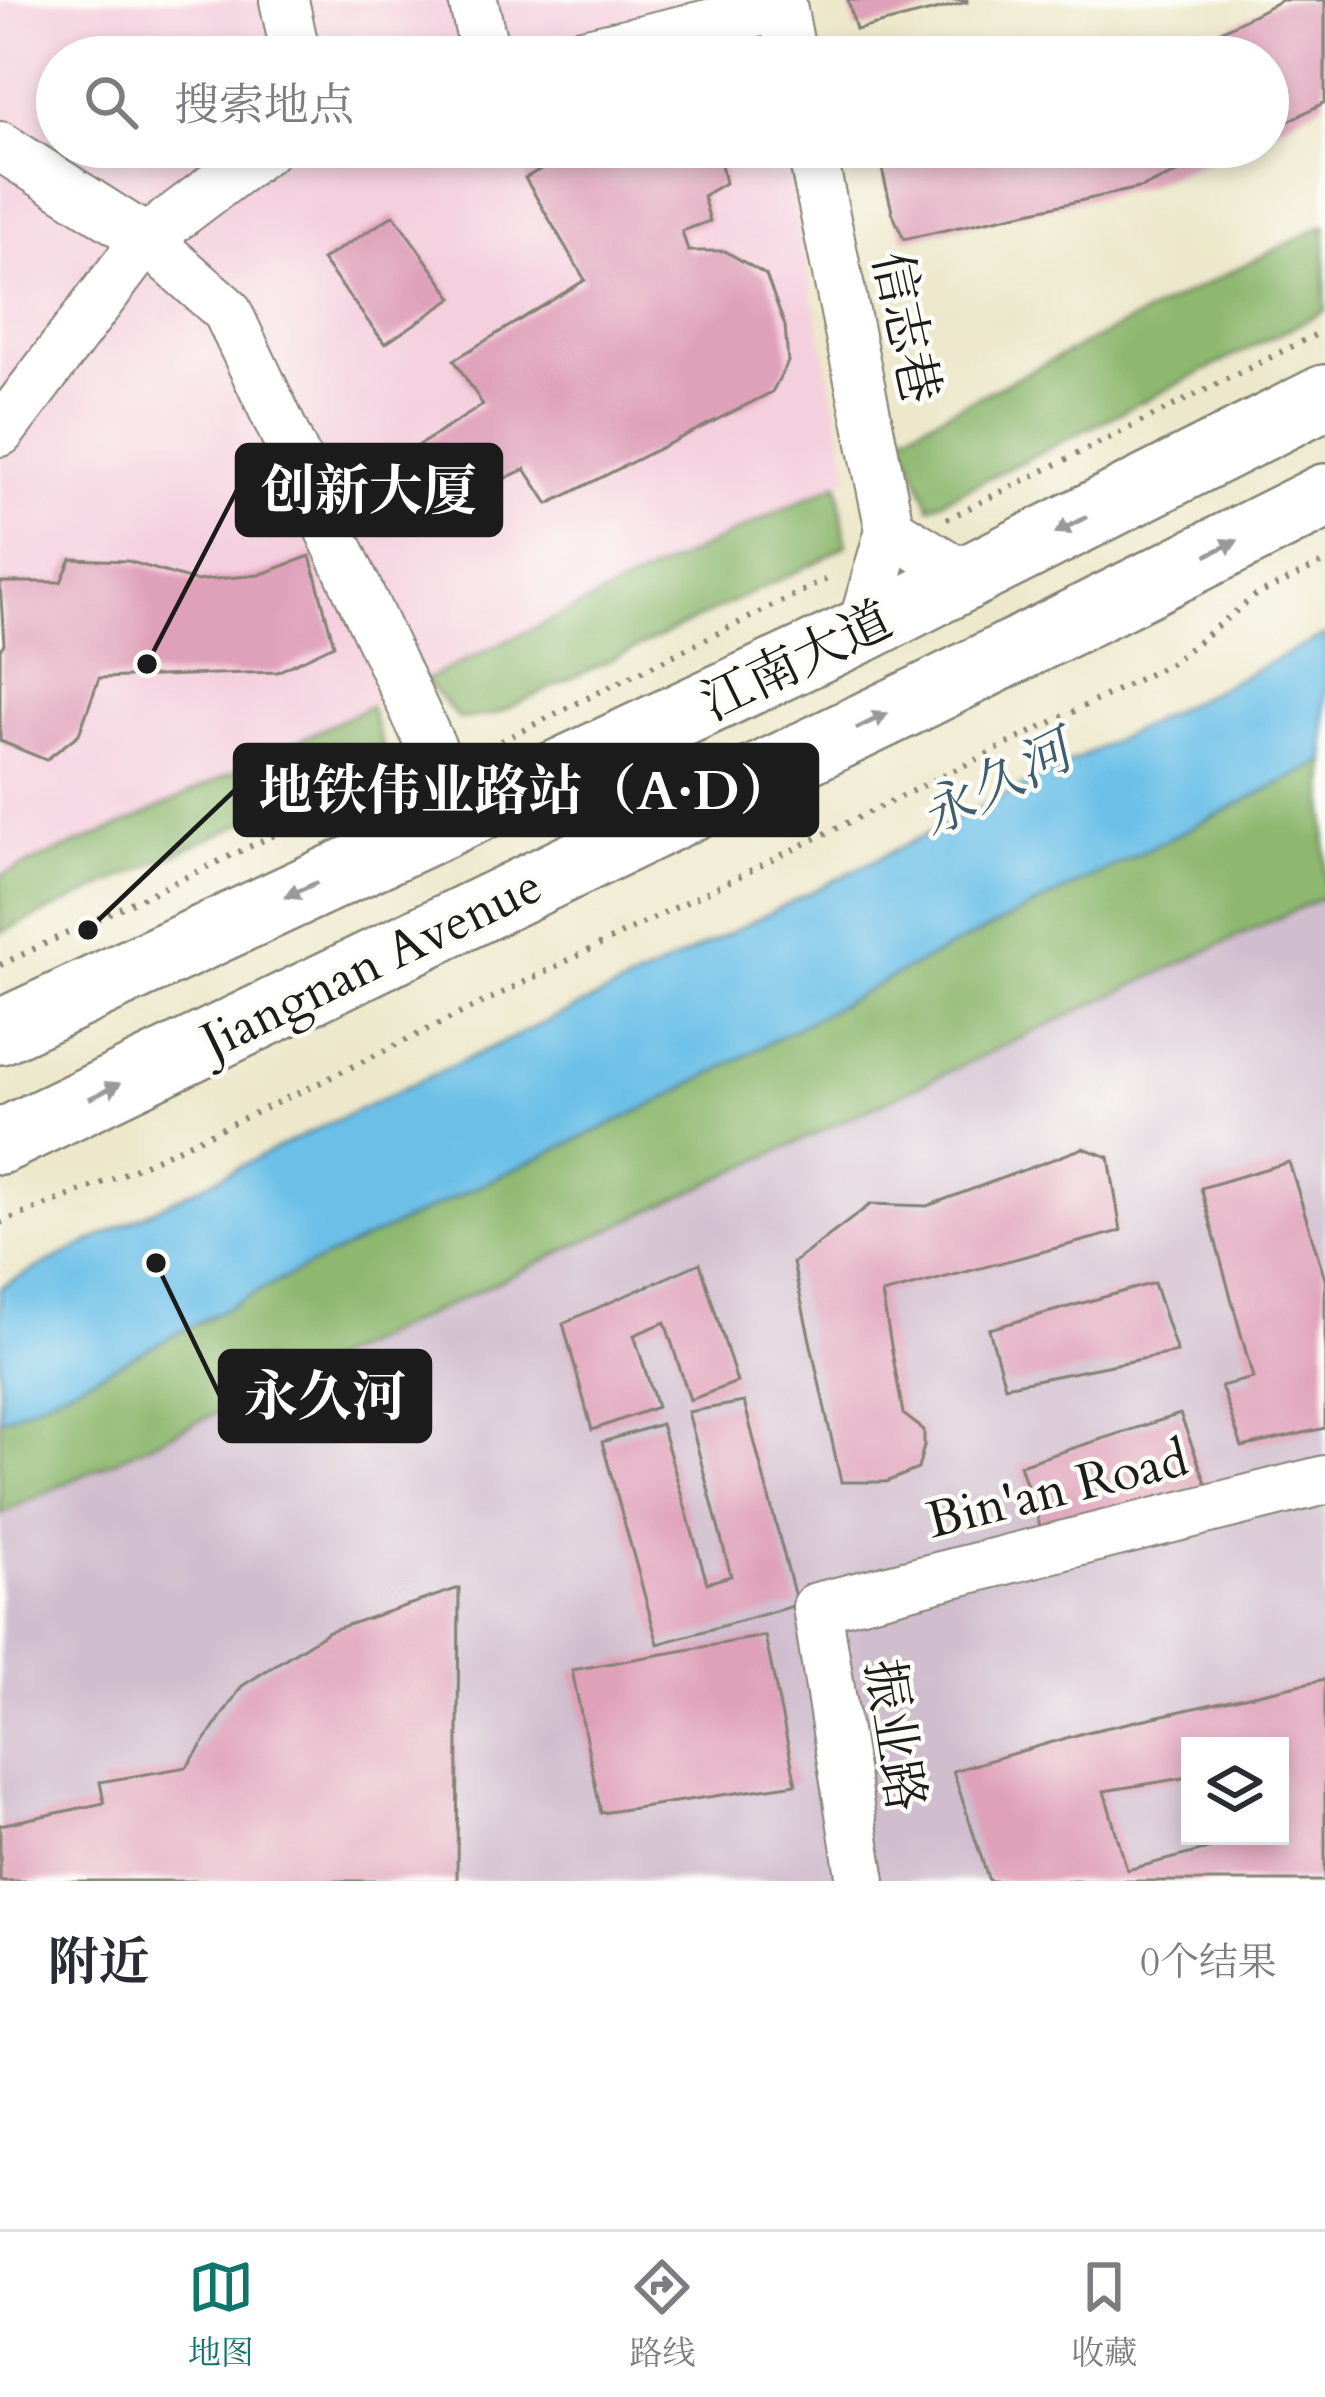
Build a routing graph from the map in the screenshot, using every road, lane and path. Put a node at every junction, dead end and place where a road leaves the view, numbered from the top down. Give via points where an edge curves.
1 (284, 0) edge
2 (473, 0) edge
3 (781, 4) edge
4 (292, 36) edge
5 (481, 36) edge
6 (651, 36) edge
7 (788, 36) edge
8 (0, 146) edge
9 (240, 168) edge
10 (815, 168) edge
11 (146, 239) junction
12 (1325, 330) edge
13 (1325, 397) edge
14 (0, 432) edge
15 (1325, 496) edge
16 (894, 539) junction
17 (1325, 562) edge
18 (967, 578) junction
19 (862, 631) junction
20 (439, 763) junction
21 (370, 790) dead end
22 (521, 790) junction
23 (367, 859) junction
24 (0, 965) edge
25 (0, 1032) edge
26 (0, 1142) edge
27 (0, 1223) edge
28 (1325, 1480) edge
29 (817, 1607) joint
30 (862, 1881) edge

1 - 4 street
2 - 5 street
3 - 6 street
3 - 7 street
8 - 11 street
9 - 11 street
10 - 16 street, 信志巷
11 - 14 street
11 - 20 street via 227,310
12 - 16 path
13 -> 18 main road, 江南大道
26 -> 15 main road, Jiangnan Avenue
16 - 18 street
16 - 19 street, 信志巷
16 - 20 path via 495,743
17 - 27 path via 1256,596 1170,664 311,1088
18 - 19 main road, 江南大道
19 - 22 main road, 江南大道
20 - 22 street
20 - 23 street
21 - 24 path
22 - 23 main road, 江南大道
23 -> 25 main road, 江南大道
28 - 29 street, Bin'an Road
29 - 30 street, 振业路

